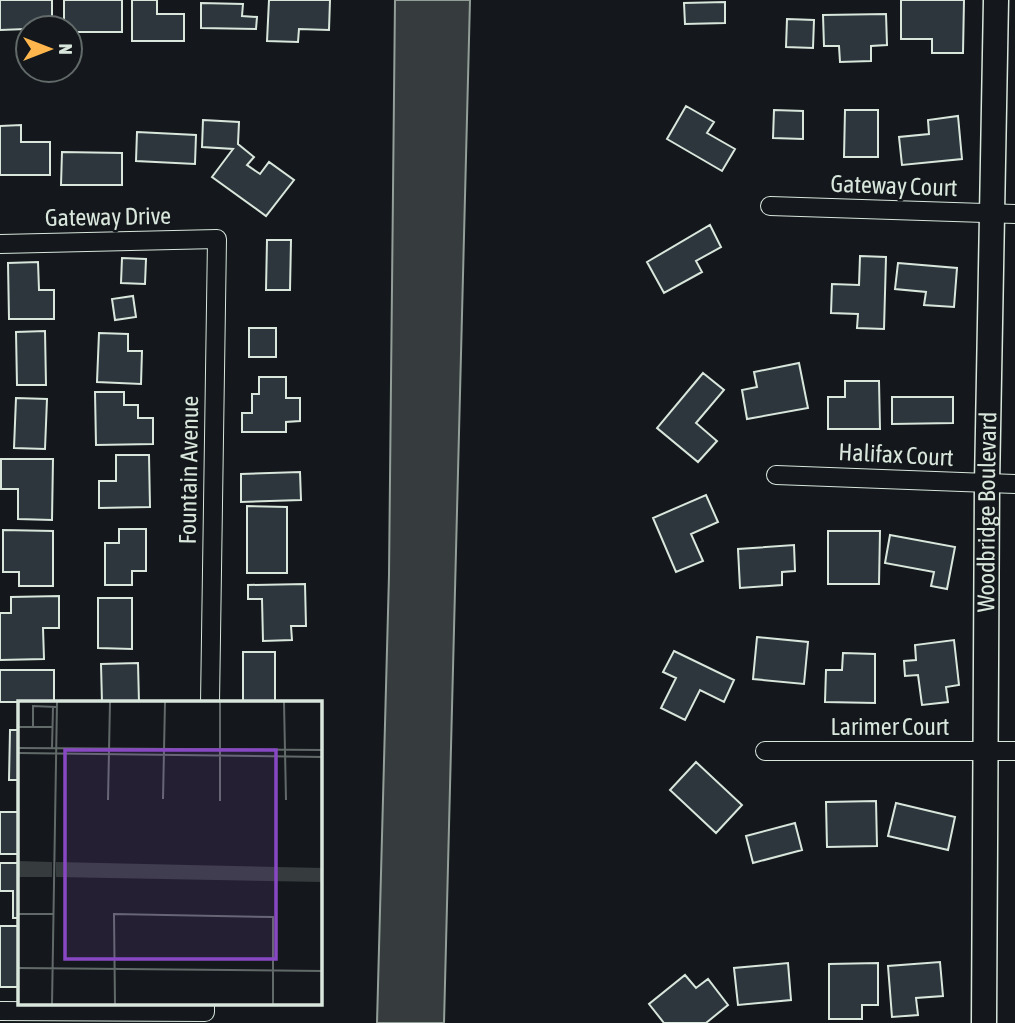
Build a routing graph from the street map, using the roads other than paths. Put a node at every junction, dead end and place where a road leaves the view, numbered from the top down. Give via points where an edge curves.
1 (996, 0) edge
2 (770, 206) dead end
3 (1004, 214) edge
4 (217, 239) joint
5 (0, 244) edge
6 (776, 475) dead end
7 (987, 484) junction
8 (1015, 484) edge
9 (210, 701) edge
10 (765, 751) dead end
11 (1015, 751) edge
12 (986, 752) junction
13 (205, 1008) edge
14 (0, 1011) edge
15 (984, 1023) edge

1 - 3 street, Woodbridge Boulevard
2 - 3 street, Gateway Court
3 - 7 street, Woodbridge Boulevard
4 - 5 street, Gateway Drive
4 - 9 street, Fountain Avenue
6 - 7 street, Halifax Court
7 - 8 street, Halifax Court
7 - 12 street, Woodbridge Boulevard
10 - 12 street, Larimer Court
11 - 12 street, Larimer Court
12 - 15 street, Woodbridge Boulevard
13 - 14 street

